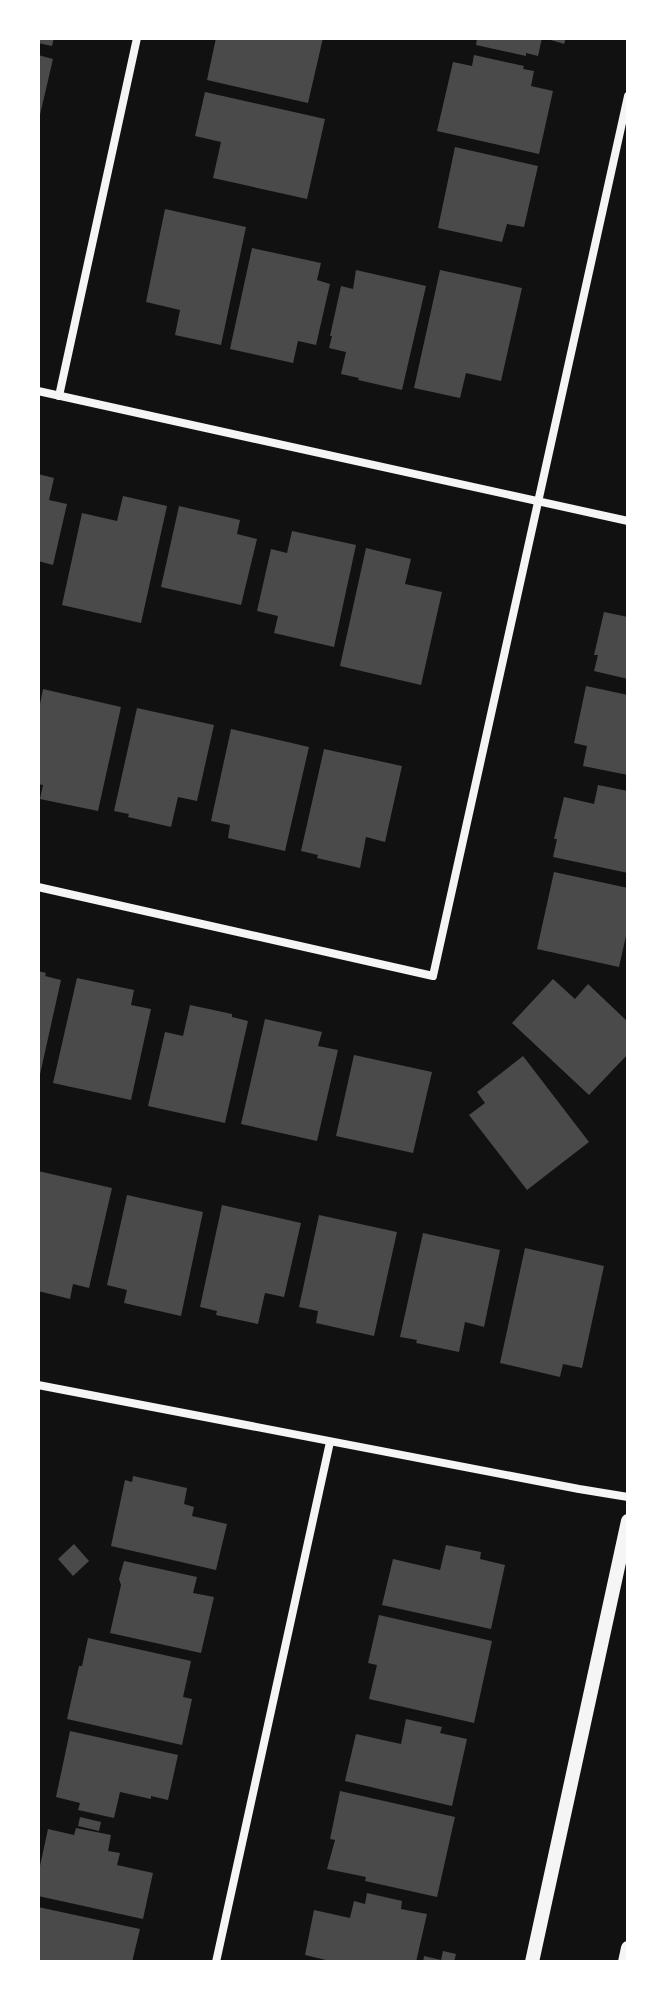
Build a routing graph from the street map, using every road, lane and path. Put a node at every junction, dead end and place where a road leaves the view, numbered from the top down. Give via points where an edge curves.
1 (137, 38) edge
2 (628, 96) edge
3 (38, 391) edge
4 (59, 396) junction
5 (539, 502) junction
6 (628, 521) edge
7 (38, 887) edge
8 (38, 1385) edge
9 (330, 1442) junction
10 (628, 1497) edge
11 (628, 1521) edge
12 (628, 1948) edge
13 (216, 1962) edge
14 (532, 1962) edge
15 (625, 1962) edge

1 - 4 street
2 - 5 street
3 - 4 street
4 - 5 street
5 - 6 street
5 - 7 street via 433,976
8 - 9 street
9 - 10 street
9 - 13 street
11 - 14 street
12 - 15 street

